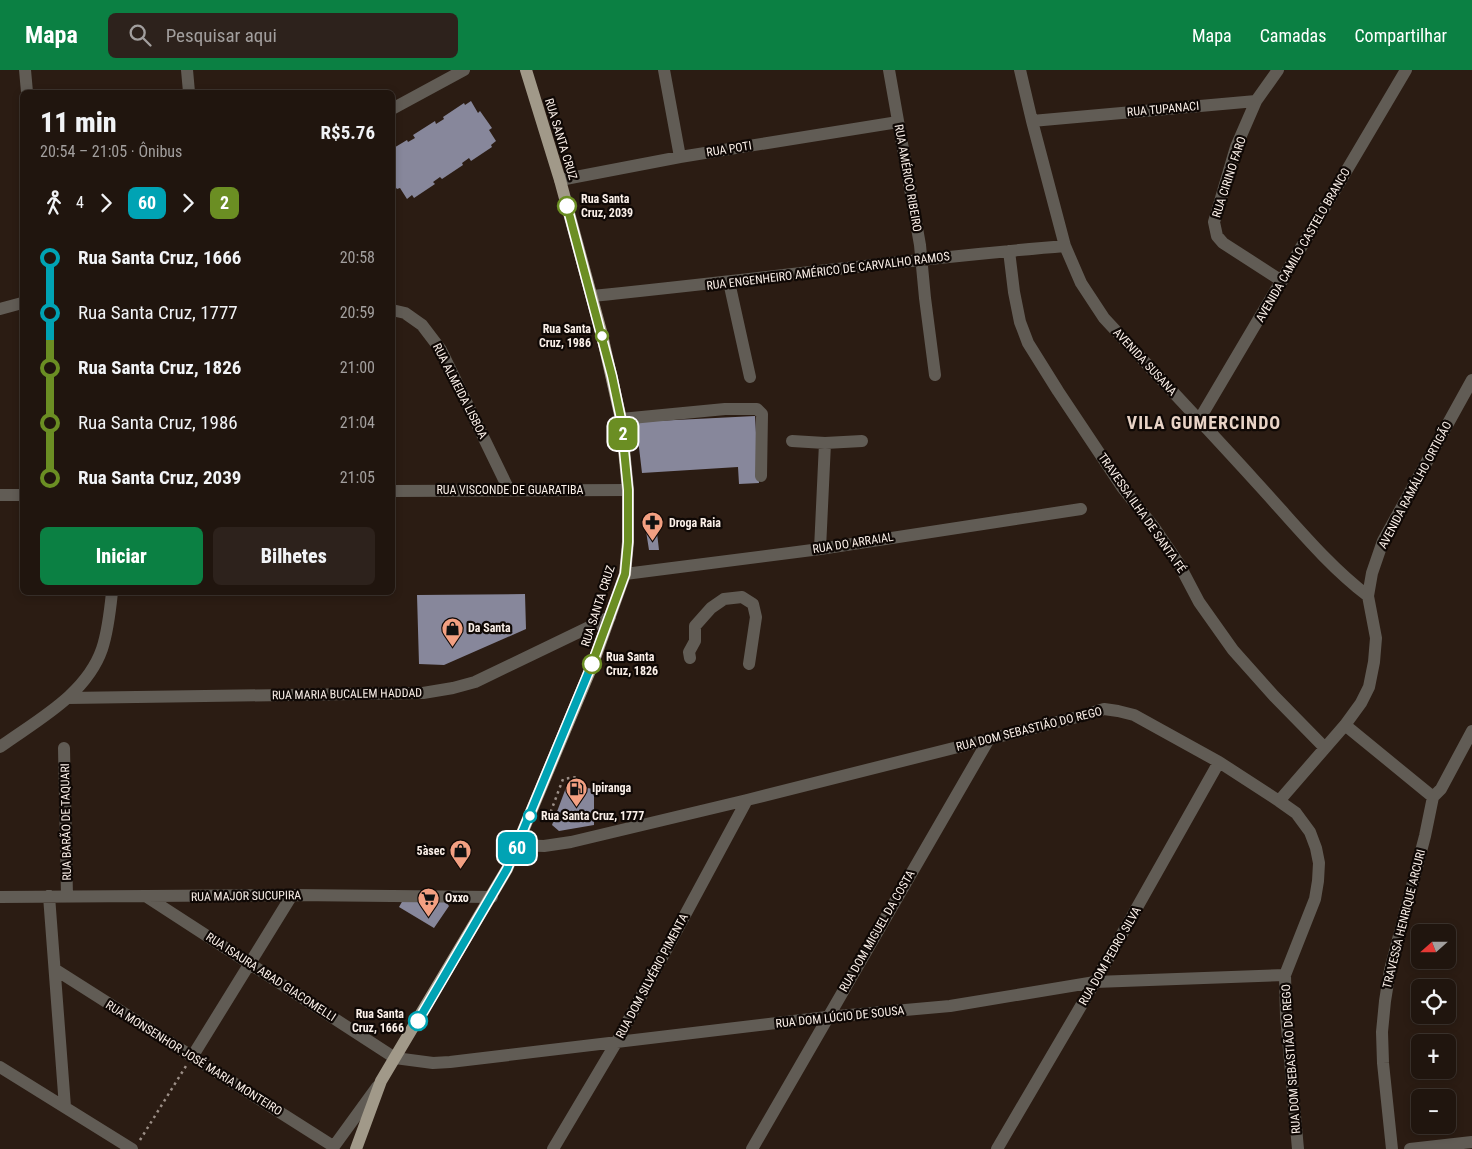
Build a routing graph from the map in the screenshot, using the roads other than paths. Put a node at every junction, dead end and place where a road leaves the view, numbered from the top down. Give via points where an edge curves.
1 (25, 70) edge
2 (187, 70) edge
3 (526, 70) edge
4 (664, 70) edge
5 (889, 70) edge
6 (1020, 70) edge
7 (1278, 70) edge
8 (1406, 70) edge
9 (458, 71) edge
10 (27, 90) edge
11 (189, 90) edge
12 (1256, 101) junction
13 (395, 107) edge
14 (1032, 121) junction
15 (898, 122) junction
16 (680, 156) junction
17 (560, 180) junction
18 (1065, 246) junction
19 (1009, 251) junction
20 (921, 260) junction
21 (1282, 281) junction
22 (729, 282) junction
23 (592, 296) junction
24 (20, 304) edge
25 (0, 309) edge
26 (395, 311) edge
27 (935, 375) dead end
28 (750, 377) dead end
29 (1472, 380) edge
30 (621, 419) junction
31 (1199, 420) junction
32 (862, 441) dead end
33 (792, 442) dead end
34 (825, 443) junction
35 (761, 476) dead end
36 (509, 490) junction
37 (628, 490) junction
38 (395, 491) edge
39 (0, 495) edge
40 (20, 495) edge
41 (1081, 509) dead end
42 (820, 549) junction
43 (625, 574) junction
44 (112, 595) edge
45 (1368, 596) junction
46 (610, 617) junction
47 (690, 658) dead end
48 (749, 664) dead end
49 (68, 698) junction
50 (1345, 725) junction
51 (1472, 731) edge
52 (988, 739) junction
53 (0, 747) edge
54 (64, 748) dead end
55 (1326, 748) junction
56 (1219, 762) junction
57 (1433, 797) junction
58 (747, 800) junction
59 (1279, 801) junction
60 (518, 846) junction
61 (49, 896) junction
62 (67, 896) junction
63 (292, 896) junction
64 (0, 897) edge
65 (147, 897) junction
66 (492, 898) junction
67 (250, 963) junction
68 (56, 970) junction
69 (1285, 975) junction
70 (1095, 982) junction
71 (827, 1017) junction
72 (616, 1043) junction
73 (192, 1057) junction
74 (395, 1058) junction
75 (0, 1067) edge
76 (381, 1081) junction
77 (65, 1107) junction
78 (1472, 1142) edge
79 (136, 1145) edge
80 (332, 1148) edge
81 (356, 1149) edge
82 (553, 1149) edge
83 (752, 1149) edge
84 (997, 1149) edge
85 (1298, 1149) edge
86 (1392, 1149) edge
87 (1410, 1149) edge

1 - 10 street
2 - 11 street
3 - 17 main road, RUA SANTA CRUZ
4 - 16 street
5 - 15 street, RUA AMÉRICO RIBEIRO
6 - 14 street, AVENIDA SUSANA
7 - 12 street
8 - 21 street, AVENIDA CAMILO CASTELO BRANCO
9 - 13 street
12 - 14 street, RUA TUPANACI
12 - 21 street, RUA CIRINO FARO via 1236,147 1214,222 1217,236 1223,243
14 - 18 street, AVENIDA SUSANA
15 - 16 street, RUA POTI
15 - 20 street, RUA AMÉRICO RIBEIRO
16 - 17 street, RUA POTI
17 - 23 main road, RUA SANTA CRUZ
18 - 19 street, RUA ENGENHEIRO AMÉRICO DE CARVALHO RAMOS
18 - 31 street, AVENIDA SUSANA via 1081,283 1104,318
19 - 20 street, RUA ENGENHEIRO AMÉRICO DE CARVALHO RAMOS
19 - 55 street, TRAVESSA ILHA DE SANTA FÉ via 1020,322 1028,343 1058,391 1122,487 1179,564 1199,602 1233,650
20 - 22 street, RUA ENGENHEIRO AMÉRICO DE CARVALHO RAMOS
20 - 27 street, RUA AMÉRICO RIBEIRO
21 - 31 street, AVENIDA CAMILO CASTELO BRANCO
22 - 23 street, RUA ENGENHEIRO AMÉRICO DE CARVALHO RAMOS
22 - 28 street
23 - 30 main road, RUA SANTA CRUZ
24 - 25 street
26 - 36 street, RUA ALMEIDA LISBOA via 422,325 441,350
29 - 45 street, AVENIDA RAMÁLHO ORTIGÃO via 1383,542
30 - 35 street via 757,409 762,414
30 - 37 main road, RUA SANTA CRUZ
31 - 45 street, AVENIDA SUSANA via 1342,575
32 - 34 street
33 - 34 street
34 - 42 street
36 - 37 street, RUA VISCONDE DE GUARATIBA
36 - 38 street, RUA VISCONDE DE GUARATIBA
37 - 43 main road, RUA SANTA CRUZ
39 - 40 street
41 - 42 street, RUA DO ARRAIAL
42 - 43 street, RUA DO ARRAIAL
43 - 46 main road, RUA SANTA CRUZ
44 - 49 street via 102,651
45 - 50 street, AVENIDA RAMÁLHO ORTIGÃO via 1376,638 1374,662 1369,687
46 - 49 street, RUA MARIA BUCALEM HADDAD via 475,682 438,690
46 - 60 main road, RUA SANTA CRUZ
47 - 48 street via 689,652 695,641 694,626 724,598 742,597 753,604 756,617
49 - 53 street
50 - 55 street, AVENIDA RAMÁLHO ORTIGÃO
50 - 57 street
51 - 57 street, TRAVESSA HENRIQUE ARCURI via 1441,789
52 - 56 street, RUA DOM SEBASTIÃO DO REGO via 1104,709 1118,710
52 - 58 street, RUA DOM SEBASTIÃO DO REGO
52 - 71 street, RUA DOM MIGUEL DA COSTA
54 - 62 street, RUA BARÃO DE TAQUARI
55 - 59 street, AVENIDA RAMÁLHO ORTIGÃO
56 - 59 street, RUA DOM SEBASTIÃO DO REGO
56 - 70 street, RUA DOM PEDRO SILVA
57 - 86 street, TRAVESSA HENRIQUE ARCURI via 1384,1000 1383,1063
58 - 60 street, RUA DOM SEBASTIÃO DO REGO via 557,845
58 - 72 street, RUA DOM SILVÉRIO PIMENTA
59 - 69 street, RUA DOM SEBASTIÃO DO REGO via 1296,813 1310,832 1319,863 1315,899
60 - 66 main road, RUA SANTA CRUZ
61 - 62 street, RUA MAJOR SUCUPIRA
61 - 64 street, RUA MAJOR SUCUPIRA
61 - 68 street
62 - 65 street, RUA MAJOR SUCUPIRA
63 - 65 street, RUA MAJOR SUCUPIRA
63 - 66 street, RUA MAJOR SUCUPIRA
63 - 67 street
65 - 67 street, RUA ISAURA ABAD GIACOMELLI
66 - 74 main road, RUA SANTA CRUZ
67 - 73 street
67 - 74 street, RUA ISAURA ABAD GIACOMELLI
68 - 73 street, RUA MONSENHOR JOSÉ MARIA MONTEIRO
68 - 77 street
69 - 70 street, RUA DOM LÚCIO DE SOUSA
69 - 85 street, RUA DOM SEBASTIÃO DO REGO
70 - 71 street, RUA DOM LÚCIO DE SOUSA via 950,1006
70 - 84 street, RUA DOM PEDRO SILVA
71 - 72 street, RUA DOM LÚCIO DE SOUSA
71 - 83 street, RUA DOM MIGUEL DA COSTA
72 - 74 street, RUA DOM LÚCIO DE SOUSA via 450,1062
72 - 82 street, RUA DOM SILVÉRIO PIMENTA
73 - 80 street, RUA MONSENHOR JOSÉ MARIA MONTEIRO
74 - 76 main road, RUA SANTA CRUZ
75 - 77 street
76 - 80 street, RUA SANTA CRUZ
76 - 81 main road, RUA SANTA CRUZ
77 - 79 street
78 - 87 street

